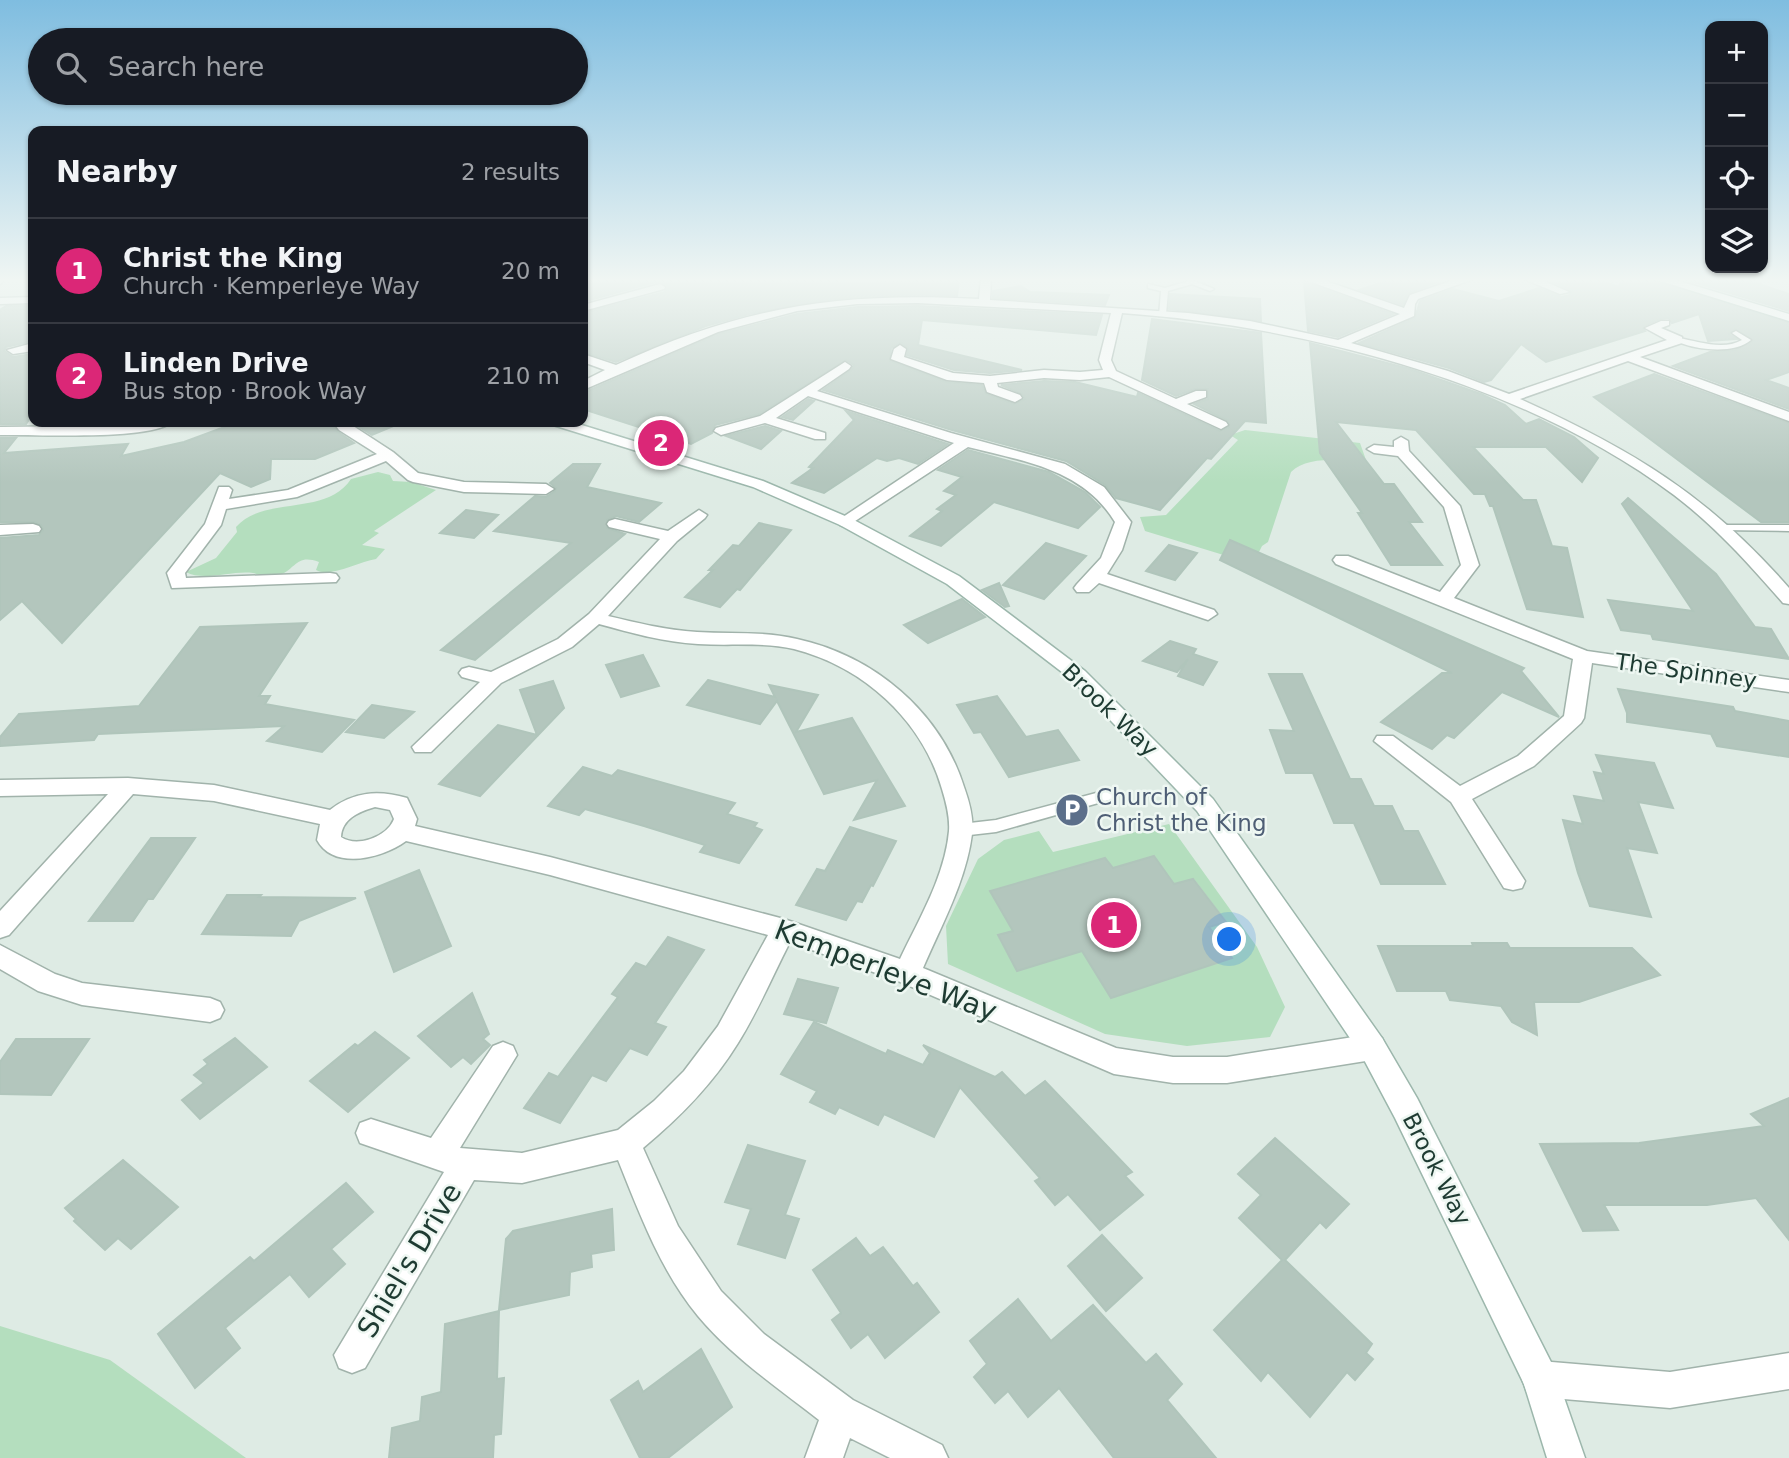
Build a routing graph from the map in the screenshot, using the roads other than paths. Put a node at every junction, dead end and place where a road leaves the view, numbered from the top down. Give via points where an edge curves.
1 (666, 346) edge
2 (1108, 346) edge
3 (1345, 346) edge
4 (1662, 346) edge
5 (28, 348) edge
6 (900, 348) dead end
7 (13, 350) dead end
8 (1631, 358) junction
9 (588, 360) edge
10 (845, 366) dead end
11 (616, 370) junction
12 (1111, 373) junction
13 (990, 380) junction
14 (588, 384) edge
15 (808, 392) junction
16 (1201, 394) dead end
17 (1015, 398) dead end
18 (1510, 398) junction
19 (1177, 403) junction
20 (1789, 417) edge
21 (765, 419) junction
22 (1222, 425) dead end
23 (27, 426) edge
24 (38, 427) edge
25 (143, 427) edge
26 (344, 427) edge
27 (574, 427) edge
28 (0, 431) edge
29 (721, 431) dead end
30 (821, 436) dead end
31 (965, 442) junction
32 (1374, 449) dead end
33 (387, 456) junction
34 (546, 488) dead end
35 (699, 514) dead end
36 (846, 522) junction
37 (615, 524) dead end
38 (1723, 528) junction
39 (1789, 528) edge
40 (33, 529) dead end
41 (0, 530) edge
42 (671, 537) junction
43 (1342, 560) dead end
44 (330, 578) dead end
45 (1789, 599) edge
46 (1443, 600) junction
47 (1208, 614) dead end
48 (596, 618) junction
49 (1583, 656) junction
50 (470, 673) dead end
51 (494, 680) junction
52 (1789, 686) edge
53 (1385, 741) dead end
54 (423, 747) dead end
55 (128, 786) junction
56 (0, 788) edge
57 (1111, 794) dead end
58 (1459, 796) junction
59 (335, 819) junction
60 (961, 830) junction
61 (400, 831) junction
62 (1513, 881) dead end
63 (0, 928) edge
64 (785, 929) junction
65 (0, 956) edge
66 (907, 973) junction
67 (210, 1010) dead end
68 (1372, 1047) junction
69 (503, 1055) dead end
70 (371, 1133) dead end
71 (626, 1143) junction
72 (452, 1161) junction
73 (352, 1355) dead end
74 (1789, 1371) edge
75 (1539, 1379) junction
76 (841, 1413) junction
77 (824, 1458) edge
78 (929, 1458) edge
79 (1566, 1458) edge

1 - 11 street
2 - 12 street via 1105,360
3 - 18 street
4 - 8 street
5 - 7 street
6 - 13 street via 897,359 952,377
8 - 18 street
8 - 20 street
9 - 11 street
10 - 15 street
11 - 14 street
12 - 13 street
12 - 19 street
13 - 17 street via 992,390
15 - 21 street
15 - 31 street
16 - 19 street
18 - 38 street via 1602,444 1676,489
19 - 22 street
21 - 29 street
21 - 30 street
23 - 28 street
24 - 25 street via 90,432
26 - 33 street
27 - 36 street, Brook Way via 758,484
31 - 36 street
31 - 47 street via 1070,472 1103,494 1123,522 1121,536 1090,582
32 - 46 street via 1401,447 1452,506 1470,565
33 - 34 street via 413,477 464,487
33 - 44 street via 291,494 222,498 213,525 176,573 178,584
35 - 42 street
36 - 68 street, Brook Way via 953,580 1078,675 1205,805
37 - 42 street
38 - 39 lane
38 - 45 street
40 - 41 street
42 - 48 street
43 - 46 street, The Spinney
46 - 49 street, The Spinney
48 - 51 street via 565,643
48 - 60 street via 682,637 795,644 851,664 895,696 929,735 951,774
49 - 52 street, The Spinney
49 - 58 street, The Spinney via 1574,718 1526,761
50 - 51 street
51 - 54 street
53 - 58 street
55 - 56 street
55 - 59 street via 214,793
55 - 63 street
57 - 60 lane via 996,826
58 - 62 street
59 - 61 street via 360,803 389,800 405,811
59 - 61 street via 329,839 345,851 375,848
60 - 66 street via 956,859
61 - 64 street, Kemperleye Way
64 - 66 street, Kemperleye Way
64 - 71 street, Shiel's Drive via 728,1035 665,1111
65 - 67 street via 47,983 82,995
66 - 68 street, Kemperleye Way via 1126,1063 1173,1070 1227,1070
68 - 75 street, Brook Way
69 - 72 street, Shiel's Drive
70 - 72 street, Shiel's Drive
71 - 72 street, Shiel's Drive via 522,1168
71 - 76 street via 666,1238 709,1303 752,1346
72 - 73 street, Shiel's Drive
74 - 75 street via 1670,1390
75 - 79 street, Brook Way
76 - 77 street
76 - 78 street

